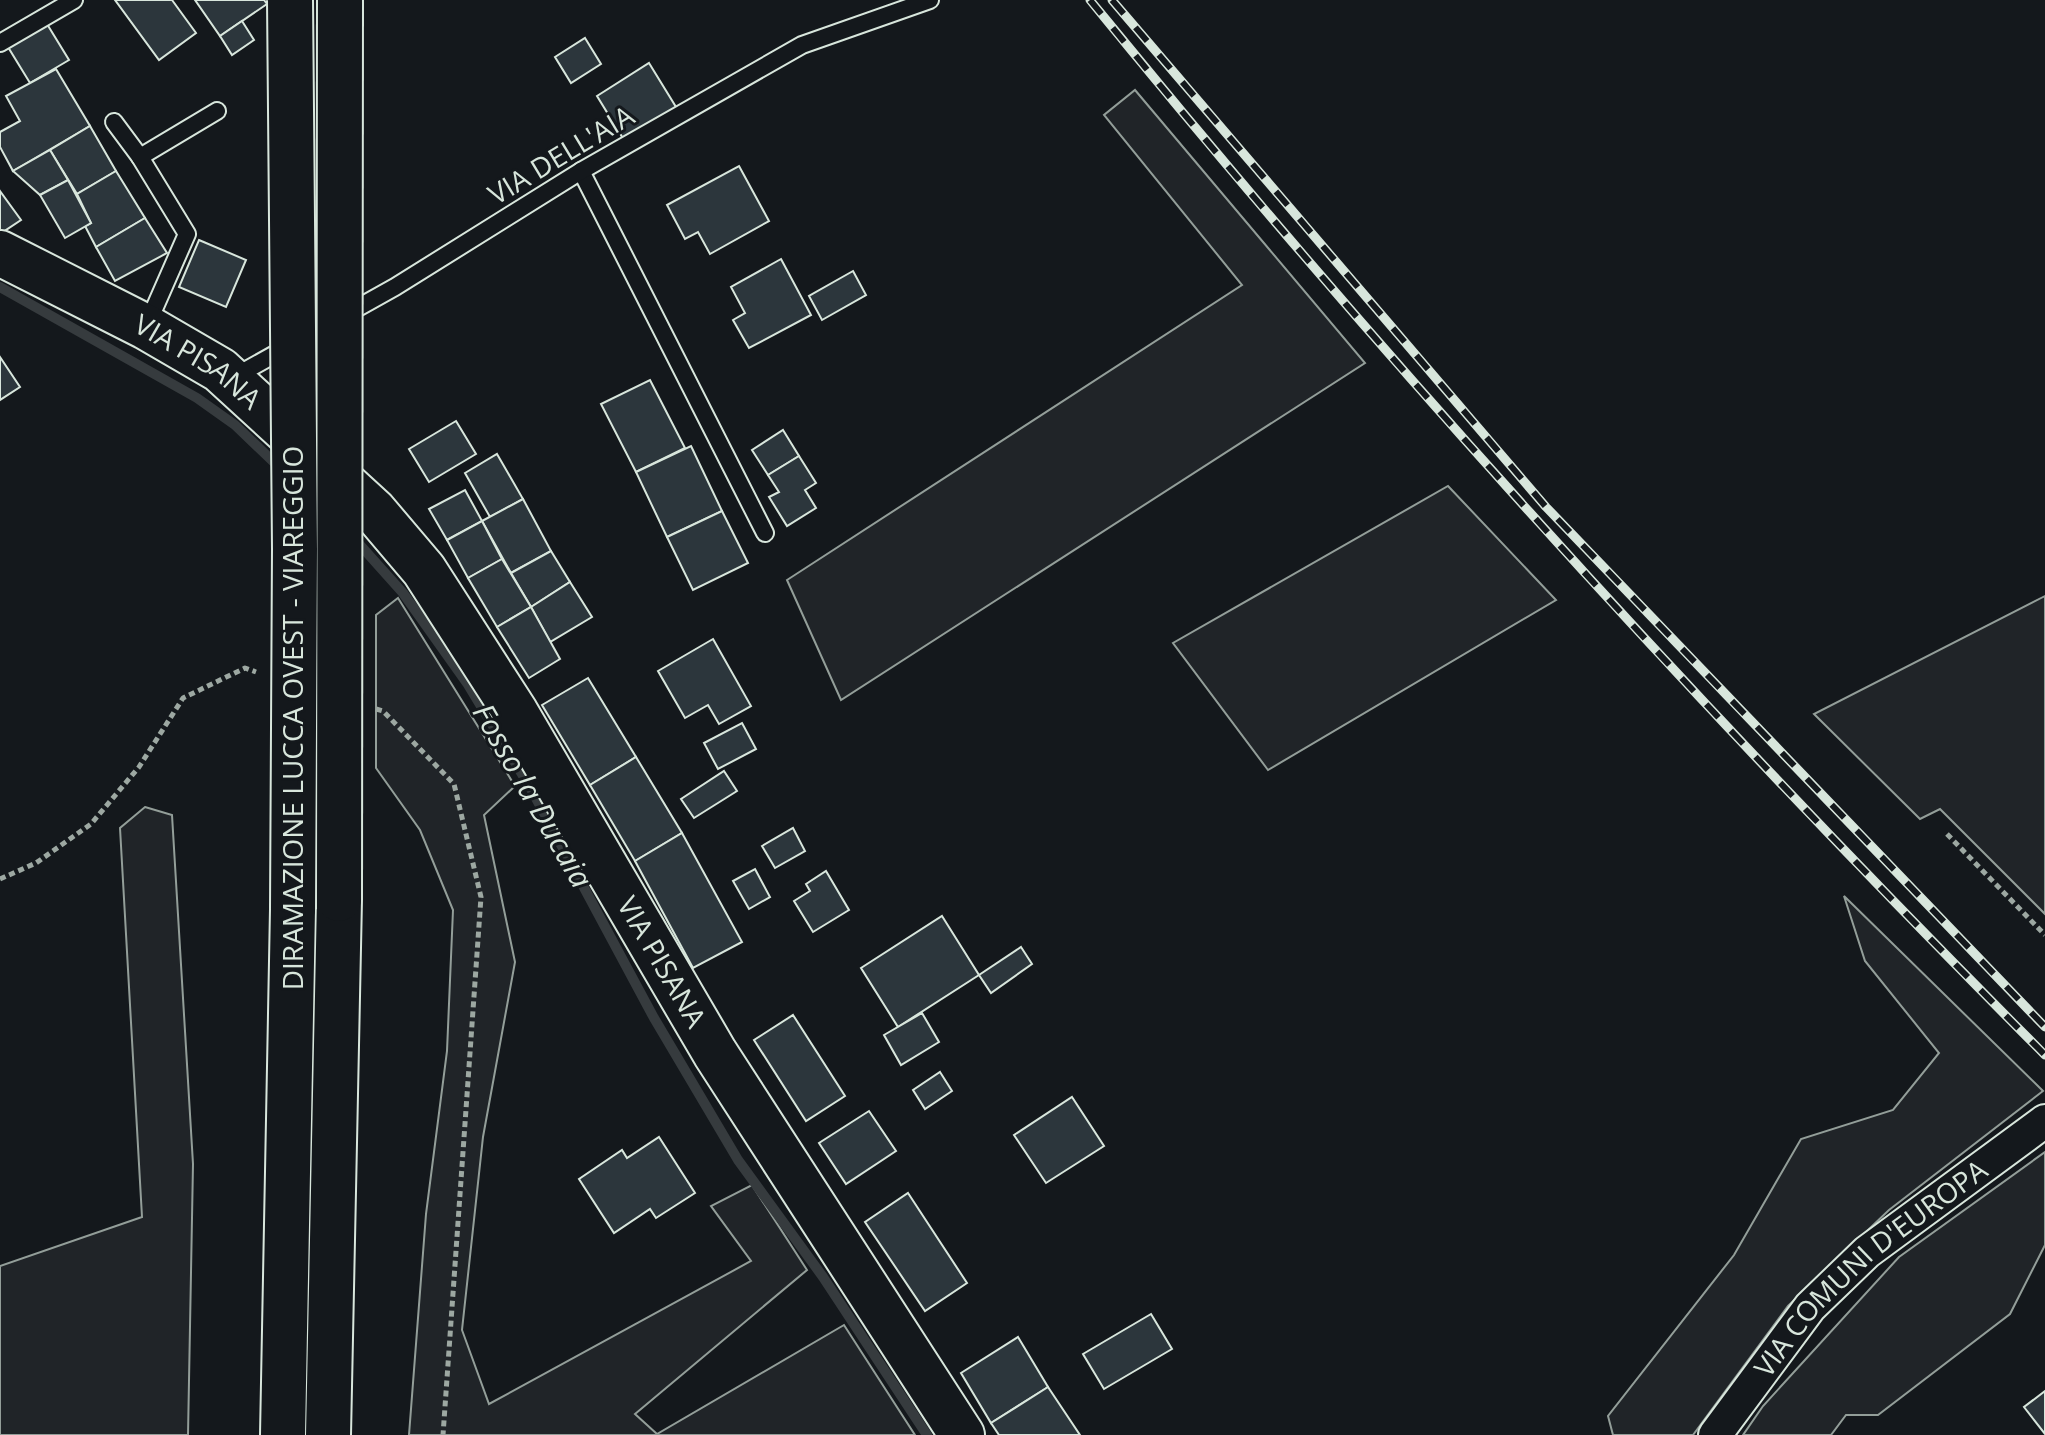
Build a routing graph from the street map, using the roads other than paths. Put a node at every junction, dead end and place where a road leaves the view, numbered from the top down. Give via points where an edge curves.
1 (74, 0) edge
2 (290, 0) edge
3 (340, 0) edge
4 (930, 0) edge
5 (0, 43) edge
6 (217, 111) dead end
7 (114, 122) dead end
8 (140, 157) junction
9 (581, 171) junction
10 (0, 253) edge
11 (146, 327) junction
12 (231, 379) junction
13 (765, 533) dead end
14 (2045, 1121) edge
15 (283, 1435) edge
16 (328, 1435) edge
17 (962, 1435) edge
18 (1715, 1435) edge

1 - 5 lane
2 - 15 main road, DIRAMAZIONE LUCCA OVEST - VIAREGGIO, bridge via 295,534
3 - 16 main road, DIRAMAZIONE LUCCA OVEST - VIAREGGIO, bridge via 339,899
4 - 9 lane, VIA DELL'AIA via 802,45
6 - 8 lane
7 - 8 lane
8 - 11 lane via 187,234
9 - 12 lane, VIA DELL'AIA via 395,287
9 - 13 lane
10 - 11 main road, VIA PISANA
11 - 12 main road, VIA PISANA
12 - 17 main road, VIA PISANA via 374,511 424,570 516,713 715,1053
14 - 18 street, VIA COMUNI D'EUROPA via 1867,1252 1810,1307

